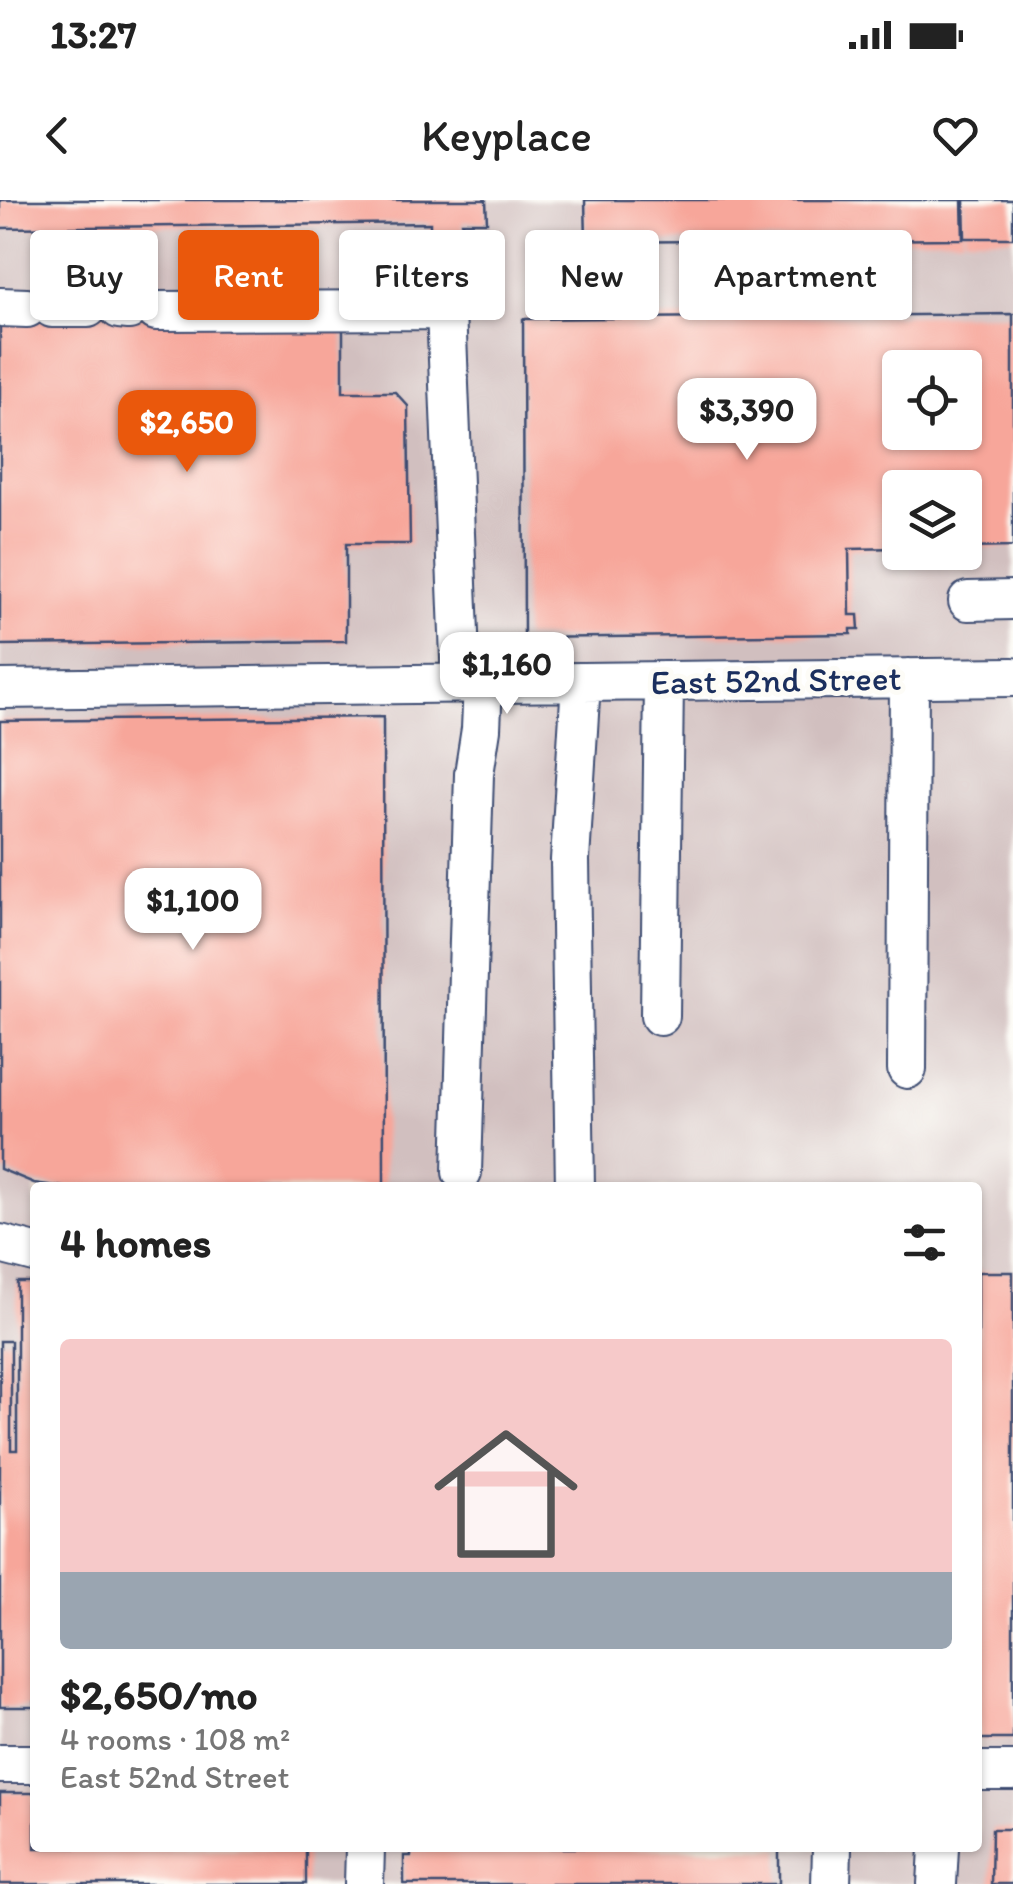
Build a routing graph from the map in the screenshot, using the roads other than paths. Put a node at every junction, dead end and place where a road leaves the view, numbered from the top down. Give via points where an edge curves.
1 (158, 309) edge
2 (1013, 600) edge
3 (968, 601) dead end
4 (1013, 677) edge
5 (909, 678) junction
6 (664, 681) junction
7 (581, 682) junction
8 (472, 684) junction
9 (0, 689) edge
10 (660, 1016) dead end
11 (906, 1070) dead end
12 (462, 1172) dead end
13 (575, 1182) edge
14 (0, 1244) edge
15 (30, 1251) edge
16 (0, 1764) edge
17 (30, 1764) edge
18 (982, 1771) edge
19 (1013, 1771) edge
20 (365, 1852) edge
21 (832, 1852) edge
22 (938, 1852) edge
23 (364, 1884) edge
24 (831, 1884) edge
25 (937, 1884) edge

1 - 8 street via 446,310
2 - 3 street
4 - 5 street, East 52nd Street
5 - 6 street, East 52nd Street
5 - 11 street
6 - 7 street, East 52nd Street
6 - 10 street
7 - 8 street, East 52nd Street
7 - 13 street via 570,860
8 - 9 street, East 52nd Street
8 - 12 street via 481,729 474,774
14 - 15 street
16 - 17 street
18 - 19 street
20 - 23 street
21 - 24 street
22 - 25 street

